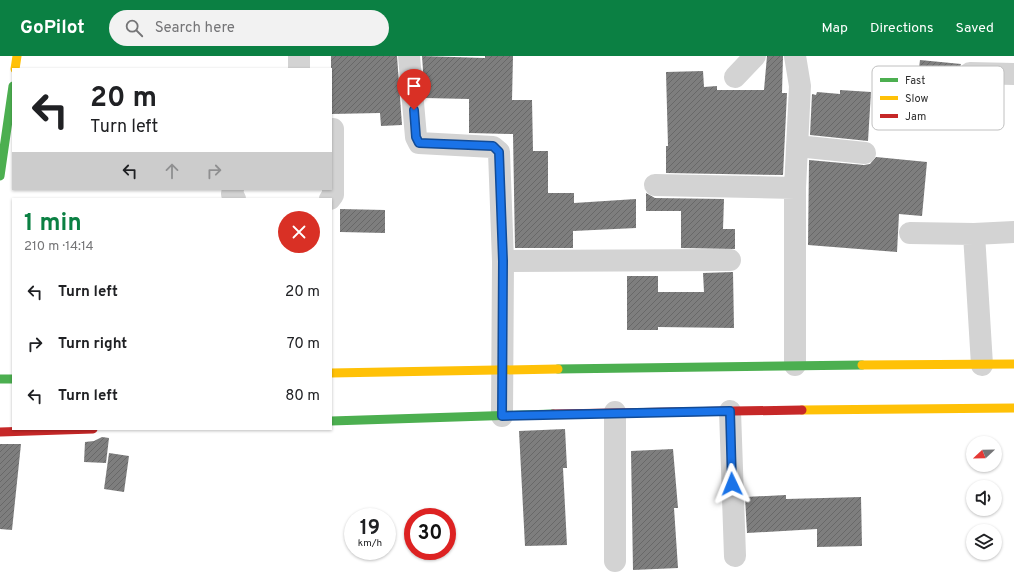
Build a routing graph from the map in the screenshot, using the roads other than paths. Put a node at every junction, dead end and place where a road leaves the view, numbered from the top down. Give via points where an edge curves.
1 (17, 56) edge
2 (299, 56) edge
3 (410, 56) edge
4 (754, 56) edge
5 (795, 56) edge
6 (15, 68) edge
7 (299, 68) edge
8 (735, 77) dead end
9 (12, 101) edge
10 (333, 129) dead end
11 (10, 132) edge
12 (797, 146) junction
13 (865, 153) dead end
14 (0, 176) edge
15 (655, 185) dead end
16 (795, 188) junction
17 (331, 198) edge
18 (1014, 232) edge
19 (910, 233) dead end
20 (974, 234) junction
21 (730, 260) dead end
22 (503, 261) junction
23 (1014, 364) edge
24 (982, 365) junction
25 (794, 366) junction
26 (502, 370) junction
27 (332, 374) edge
28 (0, 379) edge
29 (12, 379) edge
30 (1014, 408) edge
31 (730, 411) junction
32 (615, 412) junction
33 (502, 416) junction
34 (332, 421) edge
35 (62, 430) edge
36 (0, 432) edge
37 (735, 556) dead end
38 (615, 561) dead end

1 - 6 street
2 - 7 street
3 - 22 street via 416,137 419,143 493,146 499,152
4 - 8 street
5 - 12 street via 800,86
9 - 11 street
10 - 17 street via 333,195
11 - 14 street
12 - 13 street
12 - 16 street
15 - 16 street
16 - 25 street
18 - 20 street
19 - 20 street
20 - 24 street
21 - 22 street
22 - 26 street
23 - 24 street
24 - 25 street
25 - 26 street
26 - 27 street
26 - 33 street
28 - 29 street
30 - 31 street
31 - 32 street
31 - 37 street
32 - 33 street
32 - 38 street
33 - 34 street
35 - 36 street

